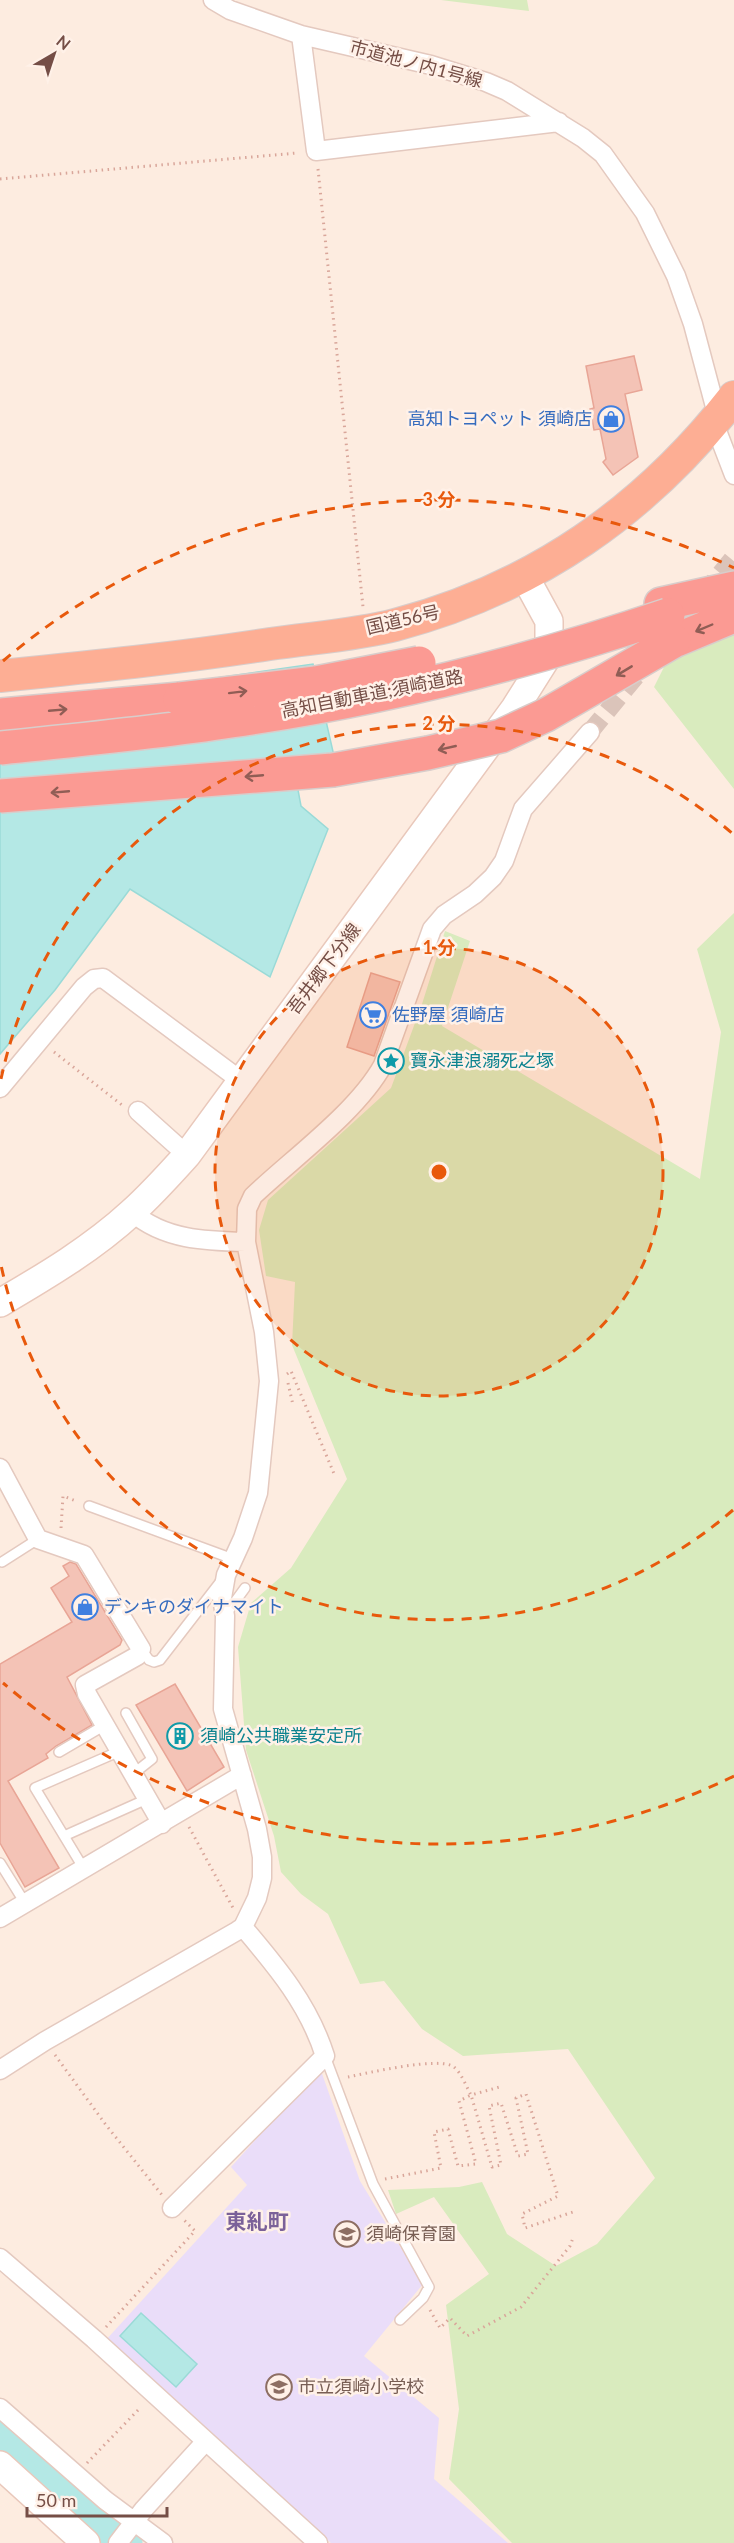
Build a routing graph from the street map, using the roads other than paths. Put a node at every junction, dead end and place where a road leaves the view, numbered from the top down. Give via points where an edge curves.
1 (213, 0) edge
2 (301, 35) junction
3 (559, 122) junction
4 (722, 413) edge
5 (734, 475) edge
6 (525, 577) junction
7 (734, 588) edge
8 (734, 592) edge
9 (734, 616) edge
10 (668, 620) junction
11 (0, 676) edge
12 (0, 715) edge
13 (590, 732) tunnel mouth
14 (0, 748) edge
15 (0, 796) edge
16 (240, 1080) junction
17 (0, 1088) edge
18 (138, 1111) road end
19 (187, 1155) junction
20 (132, 1212) junction
21 (246, 1242) junction
22 (0, 1303) edge
23 (0, 1468) edge
24 (89, 1506) road end
25 (38, 1539) junction
26 (2, 1562) dead end
27 (230, 1567) junction
28 (245, 1588) dead end
29 (225, 1616) junction
30 (141, 1649) junction
31 (126, 1713) dead end
32 (105, 1725) junction
33 (120, 1751) junction
34 (59, 1752) dead end
35 (133, 1774) junction
36 (242, 1775) junction
37 (147, 1799) junction
38 (162, 1824) junction
39 (64, 1836) junction
40 (0, 1863) edge
41 (84, 1869) junction
42 (25, 1903) junction
43 (0, 1918) edge
44 (243, 1927) junction
45 (325, 2056) junction
46 (0, 2070) edge
47 (172, 2208) road end
48 (0, 2258) edge
49 (400, 2320) dead end
50 (0, 2408) edge
51 (206, 2442) junction
52 (0, 2465) edge
53 (133, 2525) junction
54 (86, 2543) edge
55 (118, 2543) edge
56 (163, 2543) edge
57 (318, 2543) edge

1 - 2 street, 市道池ノ内1号線 via 230,10
2 - 3 street, 市道池ノ内1号線 via 465,74 507,90
2 - 3 street via 316,151
3 - 4 street, 市道池ノ内1号線 via 603,154 645,213 676,276
4 - 5 street, 市道池ノ内1号線
4 - 6 highway, 国道56号 via 644,495 584,542
6 - 11 highway, 国道56号 via 446,610 392,626 153,661
6 - 16 main road, 吾井郷下分線 via 549,621 549,654 515,708
7 - 10 highway
8 - 10 highway, 高知自動車道;須崎道路
9 -> 10 highway
12 -> 10 highway, bridge via 316,683 596,625
10 - 14 highway, 高知自動車道;須崎道路, bridge via 459,677 360,699 231,721
10 -> 15 highway, bridge via 598,687 510,731 428,753 333,770
13 - 21 street via 523,809 504,861 493,877 432,929 374,1082 253,1196 247,1209
16 - 17 street via 104,978 94,979 84,987
16 - 19 main road, 吾井郷下分線
18 - 19 street
19 - 20 main road, 吾井郷下分線
20 - 21 street via 167,1233 204,1241
20 - 22 main road, 吾井郷下分線 via 69,1261
21 - 27 street via 264,1332 269,1381 263,1494
23 - 25 street
24 - 27 lane
25 - 26 lane
25 - 30 street via 84,1555
27 - 29 street via 222,1598
27 - 30 lane via 160,1660 149,1660
28 - 29 lane
29 - 36 street via 223,1709
30 - 32 street via 136,1656 85,1684
31 - 35 lane via 152,1759
32 - 33 street
32 - 34 lane
33 - 35 street
33 - 39 lane via 35,1788
35 - 37 street
36 - 38 street
36 - 44 street via 257,1829 262,1868 257,1898
37 - 38 street
37 - 39 lane
38 - 41 street
39 - 41 lane
40 - 42 lane
41 - 42 street
42 - 43 street
44 - 45 street via 302,2002
44 - 46 street
45 - 47 street
45 - 49 lane via 373,2184 429,2287
48 - 51 street
50 - 53 street
51 - 53 street
51 - 57 street
52 - 54 main road
53 - 55 street
53 - 56 street

